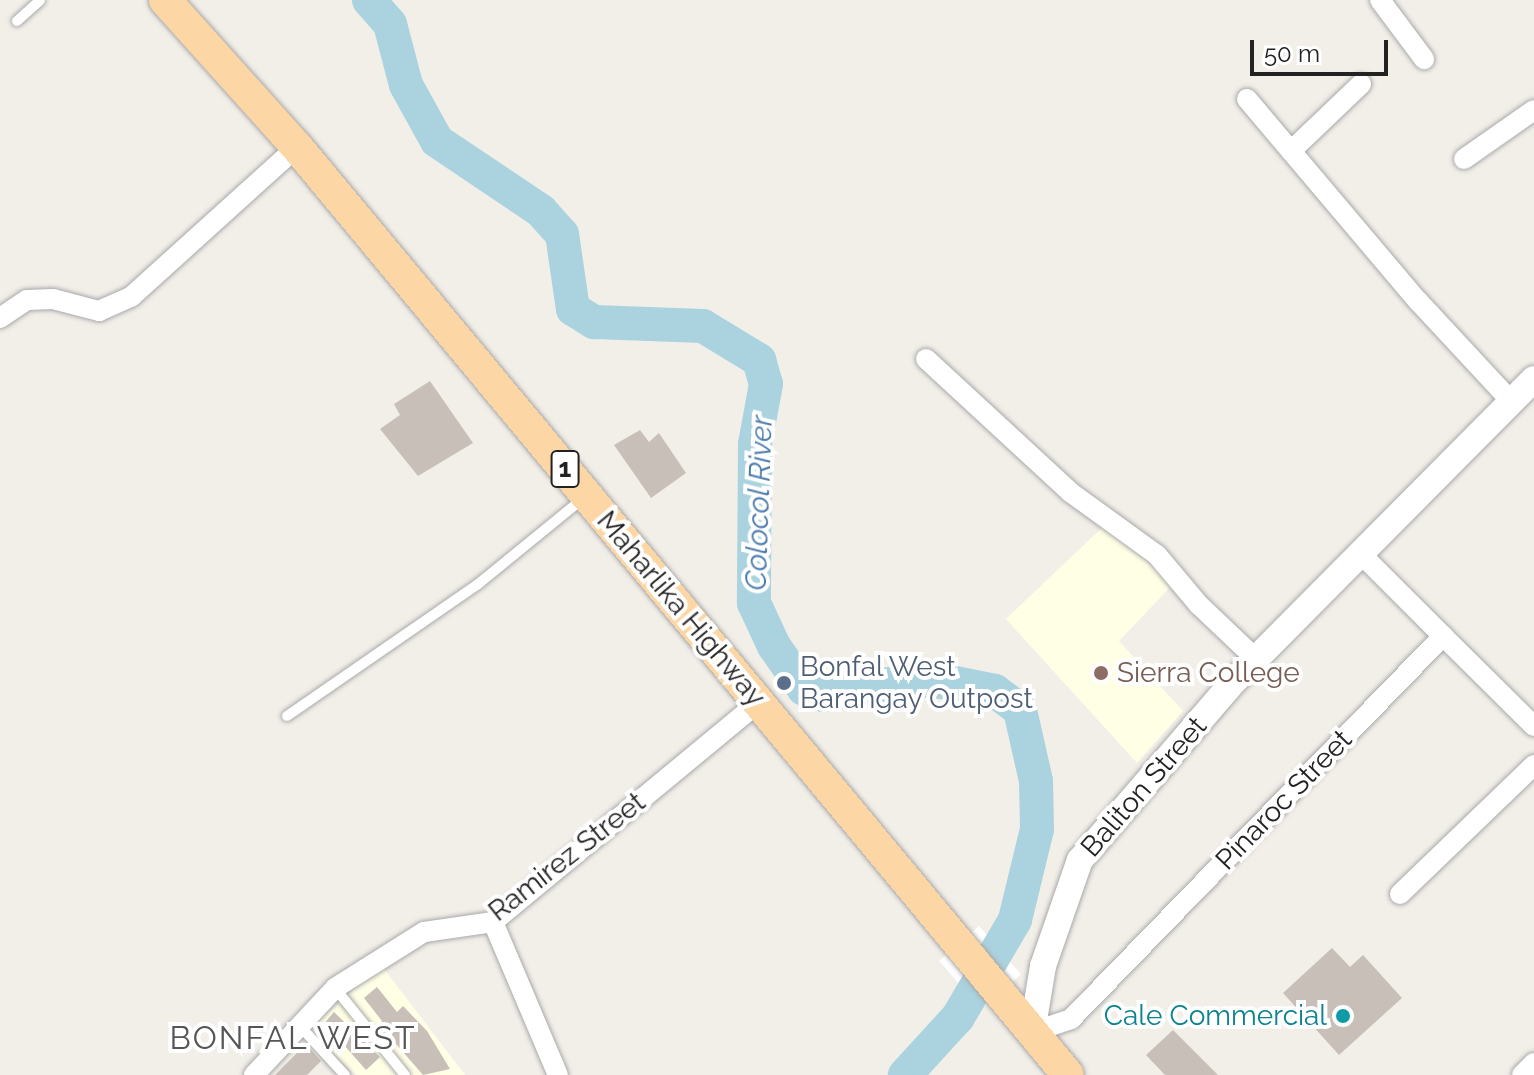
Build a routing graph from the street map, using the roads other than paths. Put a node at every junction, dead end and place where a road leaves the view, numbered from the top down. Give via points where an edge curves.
1 (40, 0) edge
2 (165, 0) edge
3 (1380, 0) edge
4 (17, 21) dead end
5 (1424, 59) dead end
6 (1361, 84) dead end
7 (1247, 99) dead end
8 (1534, 110) edge
9 (297, 147) junction
10 (1291, 151) junction
11 (1464, 159) dead end
12 (0, 318) edge
13 (926, 359) dead end
14 (1534, 379) edge
15 (1510, 400) junction
16 (587, 495) junction
17 (1360, 553) junction
18 (1443, 636) junction
19 (1256, 659) junction
20 (759, 702) junction
21 (287, 716) dead end
22 (1534, 726) edge
23 (1534, 765) edge
24 (1400, 894) dead end
25 (493, 922) junction
26 (335, 988) junction
27 (299, 1025) junction
28 (1032, 1032) junction
29 (1534, 1063) edge
30 (254, 1075) edge
31 (345, 1075) edge
32 (405, 1075) edge
33 (558, 1075) edge
34 (1068, 1075) edge
35 (1522, 1075) edge

1 - 4 lane
2 - 9 main road, Maharlika Highway / 1
3 - 5 street
6 - 10 street
7 - 10 street
8 - 11 street
9 - 12 street via 132,296 99,311 53,299 27,300
9 - 16 main road, Maharlika Highway / 1
10 - 15 street
13 - 19 street via 1070,492 1157,555 1199,605
14 - 15 street, Baliton Street
15 - 17 street, Baliton Street
16 - 20 main road, Maharlika Highway / 1
16 - 21 lane via 477,585
17 - 18 street
17 - 19 street, Baliton Street
18 - 22 street
18 - 28 street, Pinaroc Street via 1071,1019
19 - 28 street, Baliton Street via 1080,860 1043,966
20 - 25 street, Ramirez Street
20 - 28 main road, Maharlika Highway / 1
23 - 24 street
25 - 26 street, Ramirez Street via 424,932
25 - 33 street
26 - 27 street, Ramirez Street
26 - 32 lane
27 - 30 street, Ramirez Street
27 - 31 lane
28 - 34 main road, Maharlika Highway / 1
29 - 35 street

